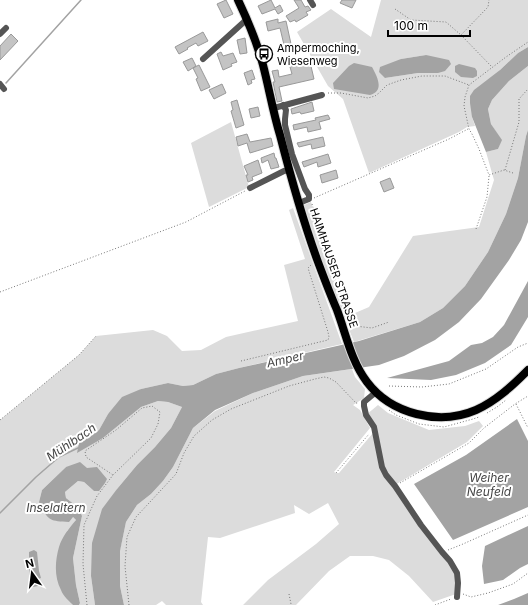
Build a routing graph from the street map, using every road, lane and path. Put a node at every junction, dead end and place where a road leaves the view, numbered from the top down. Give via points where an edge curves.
1 (238, 0) edge
2 (489, 0) edge
3 (395, 9) dead end
4 (248, 20) junction
5 (6, 28) dead end
6 (0, 34) edge
7 (461, 35) junction
8 (528, 42) edge
9 (203, 59) dead end
10 (492, 67) junction
11 (469, 85) junction
12 (528, 89) edge
13 (322, 95) joint
14 (283, 105) junction
15 (274, 108) junction
16 (469, 129) junction
17 (289, 170) junction
18 (504, 170) junction
19 (513, 173) dead end
20 (490, 175) junction
21 (250, 188) joint
22 (312, 199) junction
23 (300, 203) junction
24 (476, 229) dead end
25 (318, 261) junction
26 (0, 292) edge
27 (389, 322) dead end
28 (96, 336) dead end
29 (528, 343) edge
30 (241, 362) dead end
31 (528, 370) edge
32 (389, 386) dead end
33 (376, 392) junction
34 (528, 396) edge
35 (364, 402) junction
36 (515, 404) junction
37 (0, 420) edge
38 (374, 428) junction
39 (528, 428) edge
40 (113, 474) junction
41 (336, 474) dead end
42 (395, 486) junction
43 (528, 515) edge
44 (442, 552) junction
45 (528, 574) edge
46 (289, 594) dead end
47 (457, 597) junction
48 (86, 605) edge
49 (129, 605) edge
50 (291, 605) edge
51 (435, 605) edge

1 - 4 main road, HAIMHAUSER STRASSE
2 - 7 path via 488,7
3 - 7 path via 411,20 446,22
4 - 9 street
4 - 15 main road, HAIMHAUSER STRASSE
5 - 6 street
7 - 10 path
8 - 10 path
10 - 11 path
11 - 13 path via 445,76 422,76 386,85 375,96 368,98 341,93
11 - 16 path via 464,106
12 - 18 path via 519,99 519,122
13 - 14 street
14 - 15 street
14 - 22 street, HAIMHAUSER STRASSE via 286,110 284,119 291,148 305,189
15 - 17 main road, HAIMHAUSER STRASSE
16 - 20 path
16 - 22 path
17 - 21 street
17 - 23 main road, HAIMHAUSER STRASSE
18 - 19 path
18 - 20 path
20 - 24 path via 487,197
21 - 26 path via 186,222
22 - 23 street, HAIMHAUSER STRASSE
22 - 27 path via 355,326 372,328
23 - 25 main road, HAIMHAUSER STRASSE
25 - 30 path via 313,262 308,268 328,332 328,340
25 - 33 main road, HAIMHAUSER STRASSE via 358,369
28 - 37 path via 79,355
29 - 32 path via 486,369 449,384 422,387
31 - 33 main road, HAIMHAUSER STRASSE via 492,402 475,411 448,417 426,416 404,410
33 - 35 street
34 - 36 path
35 - 38 street via 366,415
35 - 49 path via 356,403 336,382 324,377 289,386 230,409 212,420 194,436 176,474 136,517 127,536 124,566
36 - 39 path
36 - 42 path via 469,443
38 - 41 path
38 - 42 street via 382,467
40 - 40 path via 151,438 158,424 160,412 152,406 142,408 86,451 86,457
40 - 48 path via 97,496 84,525
42 - 44 street
43 - 44 path
44 - 47 street via 457,573
45 - 47 path via 513,584 471,597 463,594
46 - 50 path
47 - 51 path

